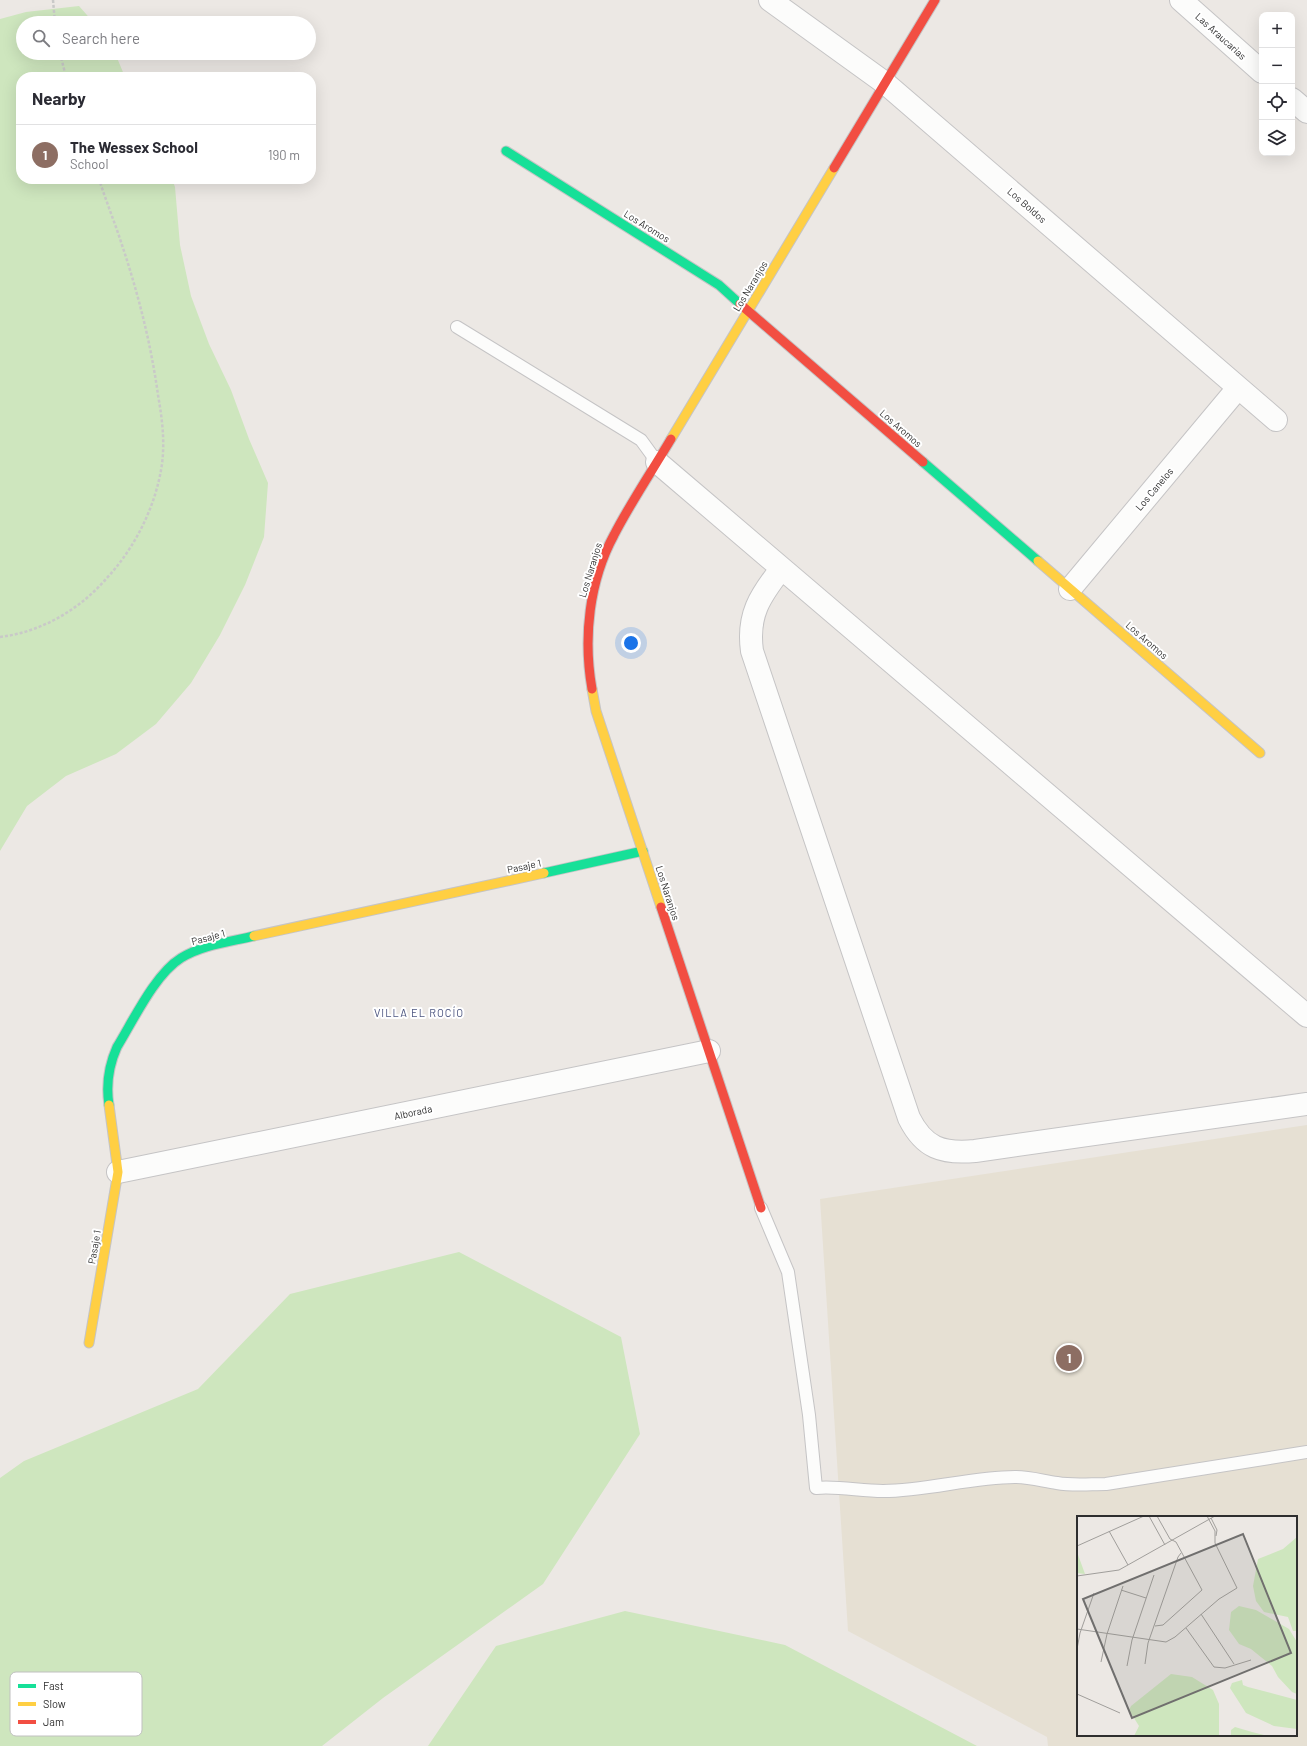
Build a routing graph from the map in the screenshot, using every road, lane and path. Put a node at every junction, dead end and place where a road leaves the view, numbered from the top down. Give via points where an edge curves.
1 (53, 0) edge
2 (770, 0) edge
3 (935, 0) edge
4 (1180, 0) edge
5 (54, 16) edge
6 (62, 60) edge
7 (1259, 69) edge
8 (65, 72) edge
9 (885, 83) junction
10 (1295, 102) edge
11 (1307, 112) edge
12 (506, 151) dead end
13 (102, 184) edge
14 (748, 310) junction
15 (457, 327) dead end
16 (1238, 388) junction
17 (1276, 420) dead end
18 (657, 462) junction
19 (781, 569) junction
20 (1070, 589) junction
21 (0, 637) edge
22 (1260, 753) dead end
23 (643, 851) junction
24 (1307, 1016) edge
25 (709, 1051) junction
26 (1307, 1104) edge
27 (118, 1172) junction
28 (761, 1208) joint
29 (89, 1343) dead end
30 (1307, 1452) edge

1 - 5 path
2 - 9 street, Los Boldos
3 - 9 street, Los Naranjos
4 - 7 street, Las Araucarias
6 - 8 path
9 - 14 street, Los Naranjos
9 - 16 street, Los Boldos
10 - 11 street
12 - 14 street, Los Aromos via 719,285
13 - 21 path via 138,298 154,367 164,438 159,482 133,544 117,568 98,588 77,607 52,621 31,630
14 - 18 street, Los Naranjos
14 - 20 street, Los Aromos
15 - 18 lane via 642,440
16 - 17 street, Los Boldos
16 - 20 street, Los Canelos
18 - 19 street
18 - 23 street, Los Naranjos via 613,536 603,560 594,585 587,636 590,686 596,711
19 - 24 street
19 - 26 street via 757,604 750,628 752,651 909,1118 924,1140 936,1148 948,1151 975,1151
20 - 22 street, Los Aromos
23 - 25 street, Los Naranjos
23 - 27 street, Pasaje 1 via 205,947 181,958 168,968 157,982 112,1058 108,1077 108,1101
25 - 27 street, Alborada
25 - 28 street, Los Naranjos
27 - 29 street, Pasaje 1
28 - 30 lane via 788,1272 809,1415 816,1488 832,1486 882,1491 909,1490 1015,1477 1068,1484 1106,1484

